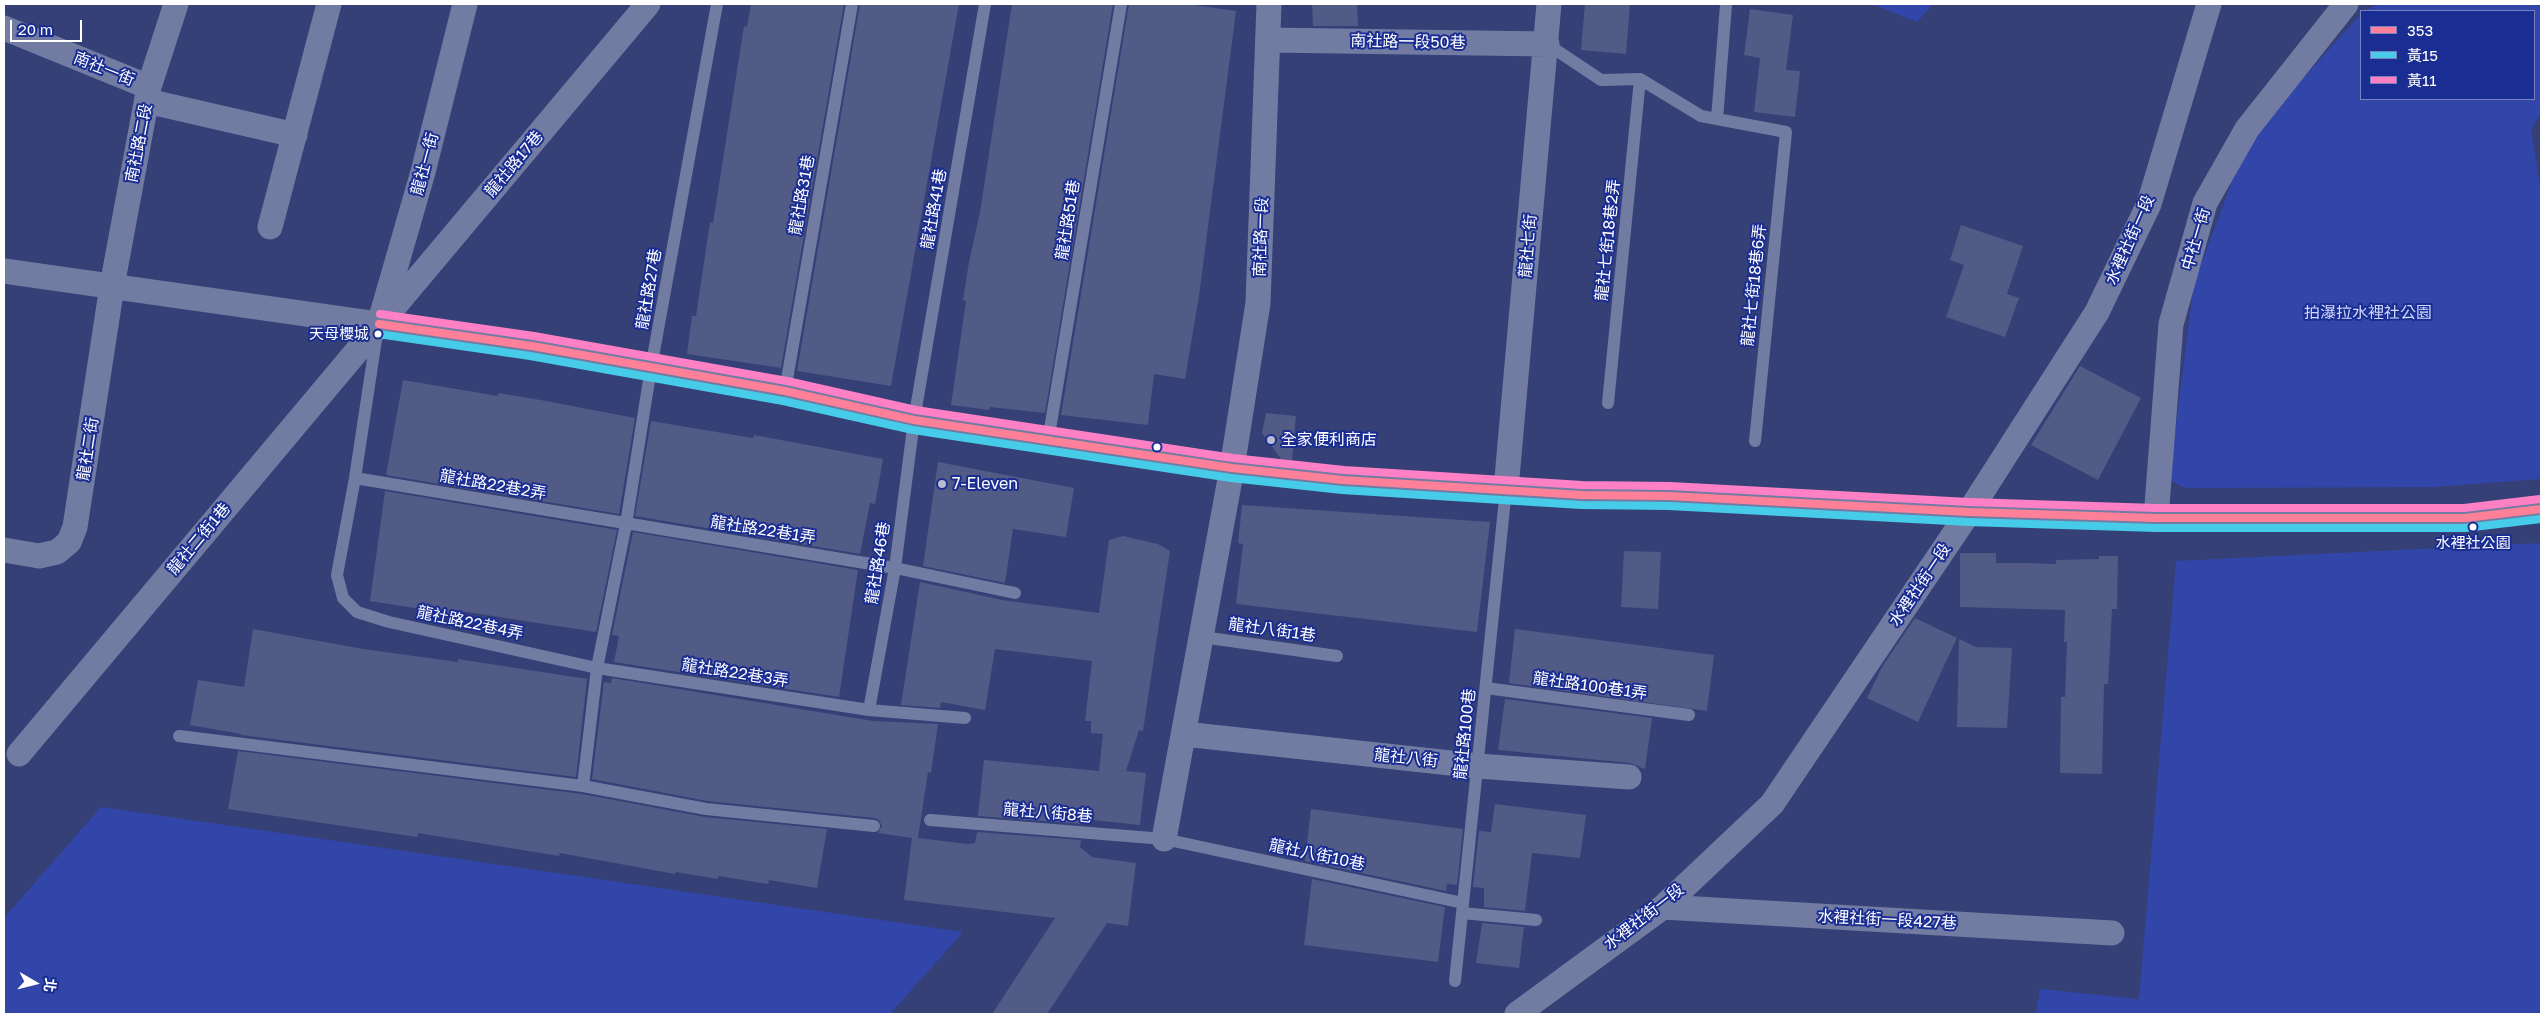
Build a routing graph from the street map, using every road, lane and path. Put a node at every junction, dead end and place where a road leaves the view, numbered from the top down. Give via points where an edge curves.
1 (176, 4) edge
2 (329, 4) edge
3 (465, 4) edge
4 (648, 4) edge
5 (718, 4) edge
6 (852, 4) edge
7 (986, 4) edge
8 (1121, 4) edge
9 (1268, 4) edge
10 (1549, 4) edge
11 (2209, 4) edge
12 (2346, 4) edge
13 (1726, 5) edge
14 (4, 28) edge
15 (1268, 40) junction
16 (1547, 44) junction
17 (1640, 80) junction
18 (148, 94) junction
19 (1717, 119) junction
20 (295, 135) junction
21 (270, 227) dead end
22 (4, 270) edge
23 (112, 286) junction
24 (379, 324) junction
25 (651, 368) junction
26 (785, 391) junction
27 (1608, 403) dead end
28 (914, 420) junction
29 (1048, 441) junction
30 (1755, 441) dead end
31 (1232, 468) junction
32 (355, 478) junction
33 (1506, 489) junction
34 (2541, 509) edge
35 (1969, 512) junction
36 (2156, 518) junction
37 (626, 524) junction
38 (4, 550) edge
39 (895, 568) junction
40 (1015, 593) dead end
41 (1202, 637) junction
42 (1337, 656) dead end
43 (597, 668) junction
44 (1486, 688) junction
45 (868, 710) junction
46 (1689, 715) dead end
47 (965, 718) dead end
48 (1184, 734) junction
49 (179, 736) dead end
50 (19, 754) dead end
51 (1478, 766) junction
52 (1629, 777) dead end
53 (583, 786) junction
54 (930, 820) dead end
55 (874, 826) dead end
56 (1164, 839) junction
57 (1663, 907) junction
58 (1462, 908) junction
59 (1536, 920) dead end
60 (2112, 933) dead end
61 (1455, 981) dead end
62 (1517, 1014) edge

1 - 18 street, 南社路二段
2 - 20 street
3 - 24 street, 龍社一街 via 424,172
4 - 24 street, 龍社路17巷
5 - 25 lane, 龍社路27巷
6 - 26 lane, 龍社路31巷
7 - 28 lane, 龍社路41巷
8 - 29 lane, 龍社路51巷
9 - 15 street, 南社路一段
10 - 16 street, 龍社七街
11 - 35 street, 水裡社街一段 via 2149,204 2098,312
12 - 36 street, 中社一街 via 2247,130 2206,203 2171,324
13 - 19 lane
14 - 18 street, 南社一街
15 - 16 street, 南社路一段50巷
15 - 31 street, 南社路一段 via 1258,303
16 - 17 lane via 1601,80
16 - 33 street, 龍社七街
17 - 19 lane via 1701,116
17 - 27 lane, 龍社七街18巷2弄
18 - 20 street, 南社一街
18 - 23 street, 南社路二段
19 - 30 lane, 龍社七街18巷6弄 via 1786,132
20 - 21 street
22 - 23 street
23 - 24 street
23 - 38 street, 龍社二街 via 75,528 69,542 57,552 39,556
24 - 25 street via 532,346
24 - 32 lane
24 - 50 street, 龍社二街1巷
25 - 26 street
25 - 37 lane, 龍社路27巷
26 - 28 street
28 - 29 street
28 - 39 lane, 龍社路46巷
29 - 31 street
31 - 33 street via 1343,480
31 - 41 street
32 - 37 lane, 龍社路22巷2弄
32 - 43 lane, 龍社路22巷4弄 via 337,575 343,598 357,612
33 - 35 street
33 - 44 lane, 龍社路100巷
34 - 36 street via 2465,518
35 - 36 street
35 - 57 street, 水裡社街一段 via 1772,804
37 - 39 lane, 龍社路22巷1弄
37 - 43 lane, 龍社路27巷
39 - 40 lane, 龍社路22巷1弄
39 - 45 lane, 龍社路46巷
41 - 42 lane, 龍社八街1巷
41 - 48 street
43 - 45 lane, 龍社路22巷3弄
43 - 53 lane, 龍社路27巷
44 - 46 lane, 龍社路100巷1弄
44 - 51 lane, 龍社路100巷
45 - 47 lane, 龍社路22巷3弄
48 - 51 street, 龍社八街
48 - 56 street
49 - 53 lane
51 - 52 street, 龍社八街
51 - 58 lane, 龍社路100巷
53 - 55 lane via 706,809
54 - 56 lane, 龍社八街8巷
56 - 58 lane, 龍社八街10巷
57 - 60 street, 水裡社街一段427巷
57 - 62 street, 水裡社街一段
58 - 59 lane, 龍社八街10巷
58 - 61 lane, 龍社路100巷

